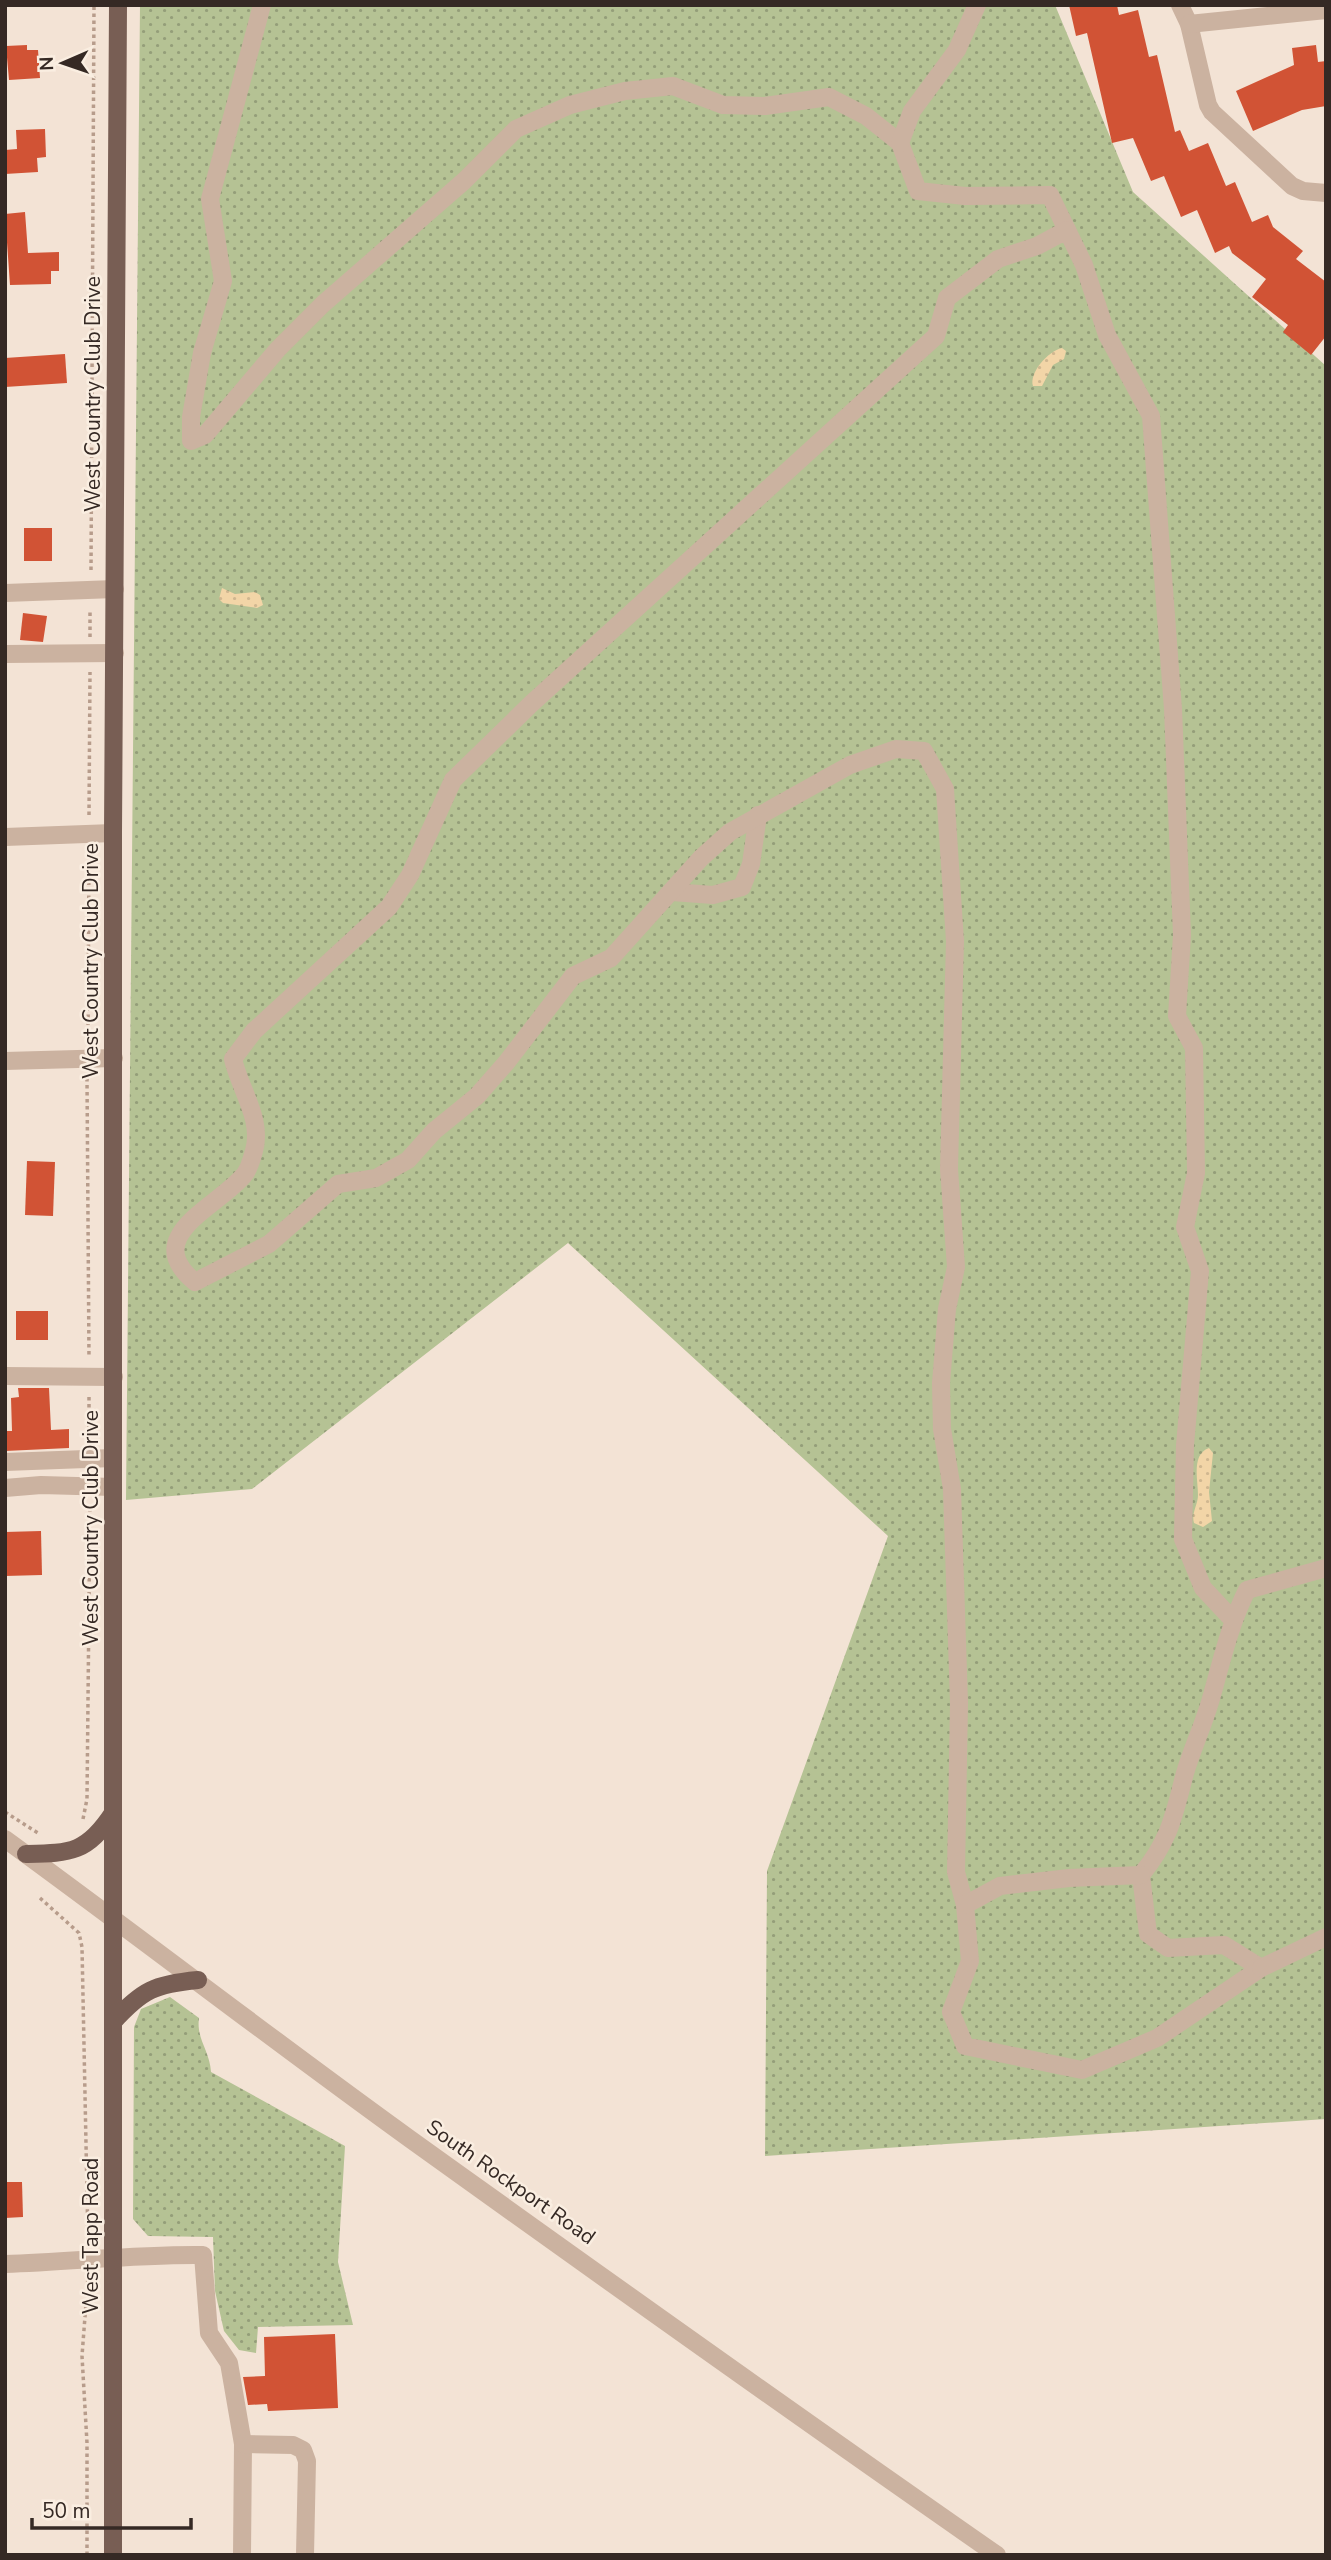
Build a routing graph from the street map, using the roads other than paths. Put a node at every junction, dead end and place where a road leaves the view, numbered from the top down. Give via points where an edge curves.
1 (118, 5) edge
2 (262, 5) edge
3 (977, 5) edge
4 (1180, 5) edge
5 (1326, 9) edge
6 (1189, 23) junction
7 (900, 143) junction
8 (1326, 193) edge
9 (1067, 230) junction
10 (115, 589) junction
11 (5, 593) edge
12 (115, 653) junction
13 (5, 654) edge
14 (758, 815) junction
15 (113, 833) junction
16 (5, 837) edge
17 (671, 892) junction
18 (114, 1058) junction
19 (5, 1061) edge
20 (5, 1376) edge
21 (114, 1377) junction
22 (113, 1458) junction
23 (5, 1462) edge
24 (113, 1487) junction
25 (5, 1488) edge
26 (1326, 1568) edge
27 (1232, 1619) junction
28 (113, 1814) junction
29 (5, 1839) edge
30 (26, 1854) junction
31 (1141, 1875) junction
32 (965, 1905) junction
33 (113, 1918) junction
34 (1326, 1937) edge
35 (1261, 1968) junction
36 (198, 1980) junction
37 (113, 2022) junction
38 (114, 2260) junction
39 (5, 2264) edge
40 (243, 2444) junction
41 (113, 2555) edge
42 (242, 2555) edge
43 (305, 2555) edge
44 (997, 2555) edge

1 - 10 main road, West Country Club Drive
2 - 7 street via 211,199 222,281 202,353 191,442 205,435 323,304 464,181 516,129 570,105 625,91 673,86 723,105 765,106 829,96 866,116
3 - 7 street via 957,50 912,111
4 - 6 street
5 - 6 street
6 - 8 street via 1212,112 1292,186
7 - 9 street via 918,191 965,196 1050,195
9 - 17 street via 998,259 947,298 936,336 453,780 410,875 389,907 254,1031 233,1059 257,1122 255,1149 246,1174 187,1222 175,1245 179,1269 195,1282 225,1269 269,1244 338,1184 376,1178 408,1160 434,1131 477,1096 573,976 611,958
9 - 27 street via 1107,335 1152,416 1173,709 1182,935 1177,1016 1194,1048 1196,1173 1185,1227 1200,1270 1182,1539 1203,1588
10 - 11 street
10 - 12 main road, West Country Club Drive
12 - 13 street
12 - 15 main road, West Country Club Drive
14 - 17 street via 730,832
14 - 17 street via 751,863 742,887 713,895
14 - 32 street via 850,765 896,749 925,751 945,789 955,941 949,1169 956,1267 947,1309 941,1383 942,1429 952,1489 960,1703 956,1872
15 - 16 street
15 - 18 main road, West Country Club Drive
18 - 19 street
18 - 21 main road, West Country Club Drive
20 - 21 street
21 - 22 main road, West Country Club Drive
22 - 23 street
22 - 24 main road, West Country Club Drive
24 - 25 street
24 - 28 main road, West Country Club Drive
26 - 27 street via 1247,1590
27 - 31 street via 1173,1823 1161,1851
28 - 30 main road via 100,1834 77,1850
28 - 33 main road, West Country Club Drive
29 - 30 street, South Rockport Road
30 - 33 street, South Rockport Road
31 - 32 street via 1000,1886
31 - 35 street via 1148,1934 1168,1948 1224,1945
32 - 35 street via 970,1961 951,2012 965,2046 978,2049 1082,2070 1157,2038
33 - 36 street, South Rockport Road
33 - 37 main road, West Tapp Road
34 - 35 street
36 - 37 main road via 166,1983 145,1991
36 - 44 street, South Rockport Road via 736,2375
37 - 38 main road, West Tapp Road
38 - 39 street
38 - 40 street via 141,2254 203,2255 209,2333 229,2362
38 - 41 main road, West Tapp Road
40 - 42 street
40 - 43 street via 293,2445 303,2450 307,2461

